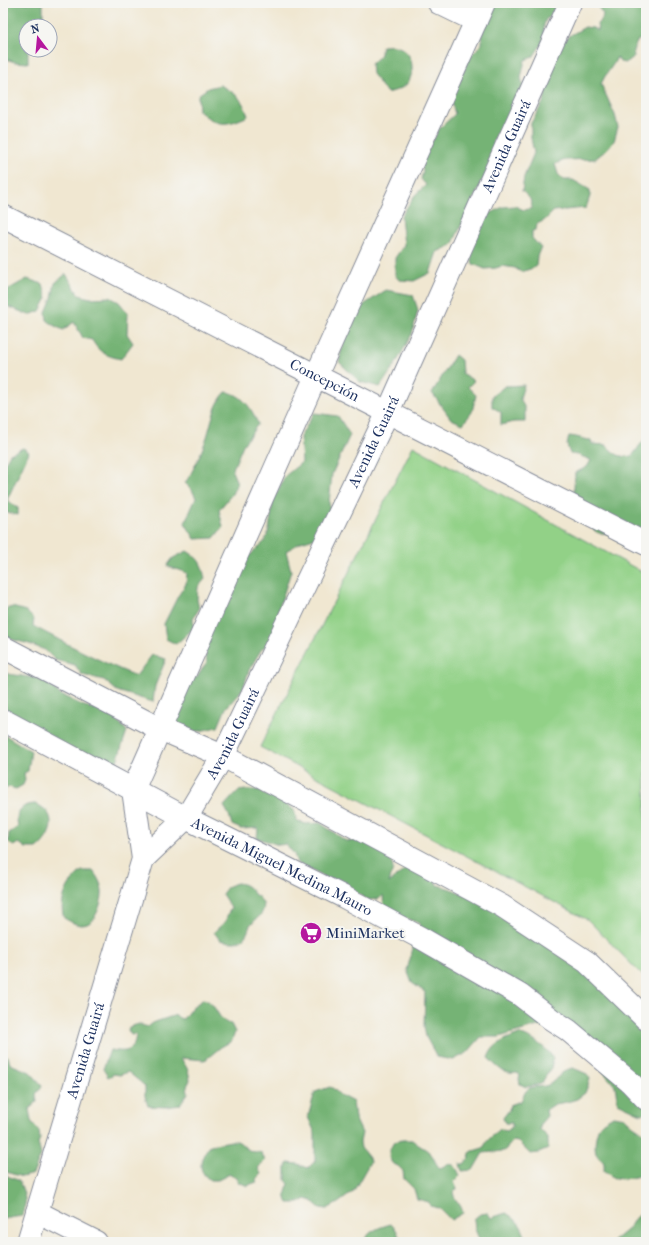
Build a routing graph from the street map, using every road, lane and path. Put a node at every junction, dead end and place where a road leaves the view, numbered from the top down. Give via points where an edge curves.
1 (439, 3) edge
2 (570, 3) edge
3 (480, 12) edge
4 (3, 216) edge
5 (316, 376) junction
6 (388, 412) junction
7 (646, 544) edge
8 (3, 647) edge
9 (3, 720) edge
10 (160, 729) junction
11 (223, 756) junction
12 (133, 790) junction
13 (186, 818) junction
14 (143, 860) junction
15 (646, 1019) edge
16 (646, 1099) edge
17 (37, 1212) junction
18 (28, 1242) edge
19 (96, 1242) edge

1 - 3 street
2 - 6 street, Avenida Guairá
3 - 5 street
4 - 5 street, Concepción
5 - 6 street, Concepción
5 - 10 street
6 - 7 street, Concepción
6 - 11 street, Avenida Guairá
8 - 10 street
9 - 12 street, Avenida Miguel Medina Mauro
10 - 11 street
10 - 12 street
11 - 13 street, Avenida Guairá
11 - 15 street via 502,906 587,962
12 - 13 street, Avenida Miguel Medina Mauro
12 - 14 street, Avenida Guairá
13 - 14 street, Avenida Guairá
13 - 16 street, Avenida Miguel Medina Mauro via 344,897 520,995 568,1030 630,1082
14 - 17 street, Avenida Guairá
17 - 18 street, Avenida Guairá
17 - 19 street

